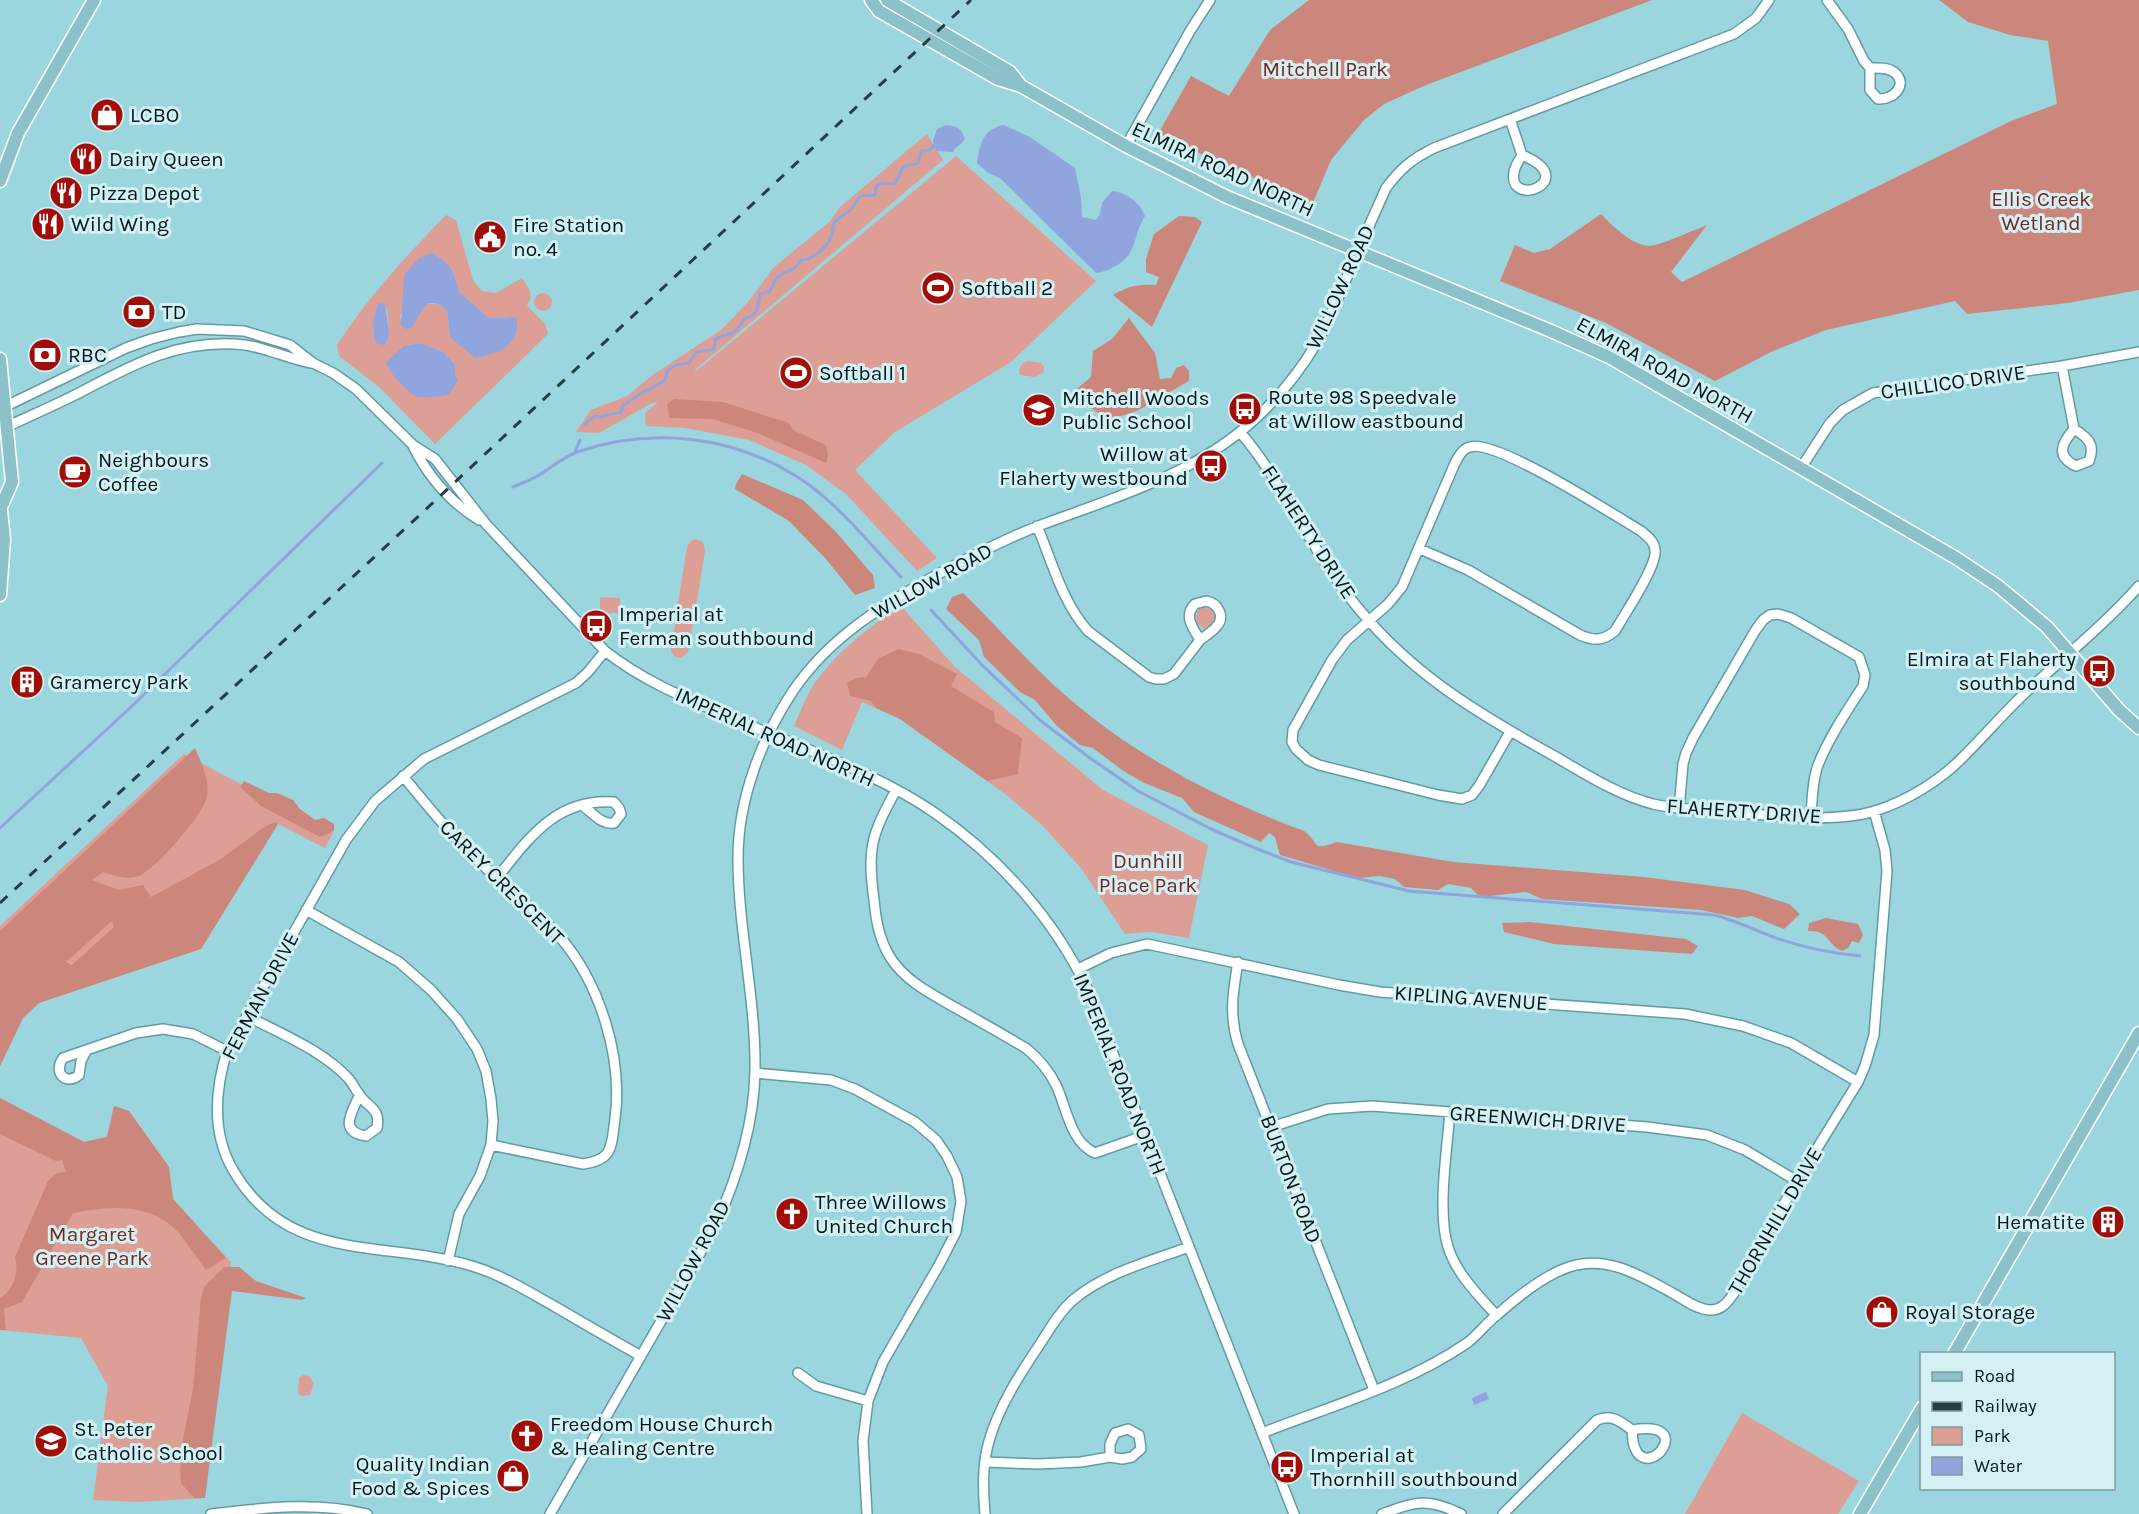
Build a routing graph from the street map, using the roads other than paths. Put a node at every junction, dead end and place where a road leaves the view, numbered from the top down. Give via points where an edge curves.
1 (94, 0) edge
2 (871, 0) edge
3 (887, 0) edge
4 (1210, 0) edge
5 (1769, 0) edge
6 (1827, 0) edge
7 (1870, 68) dead end
8 (1021, 86) junction
9 (1510, 119) junction
10 (1126, 146) junction
11 (1522, 155) dead end
12 (0, 181) edge
13 (1357, 252) junction
14 (2139, 352) edge
15 (0, 359) edge
16 (313, 363) junction
17 (2062, 366) junction
18 (3, 408) edge
19 (4, 428) edge
20 (2074, 429) dead end
21 (1240, 432) junction
22 (413, 445) junction
23 (1801, 468) junction
24 (1, 504) edge
25 (486, 524) junction
26 (1037, 526) junction
27 (1420, 549) junction
28 (2139, 586) edge
29 (0, 595) edge
30 (1369, 620) junction
31 (1200, 640) dead end
32 (605, 651) junction
33 (2069, 654) junction
34 (2139, 728) edge
35 (1510, 732) junction
36 (769, 735) junction
37 (403, 776) junction
38 (897, 790) junction
39 (582, 805) dead end
40 (1679, 809) junction
41 (1874, 811) junction
42 (1811, 818) junction
43 (496, 878) junction
44 (306, 910) junction
45 (1238, 962) junction
46 (1078, 969) junction
47 (247, 1016) junction
48 (2139, 1033) edge
49 (87, 1051) dead end
50 (227, 1051) junction
51 (755, 1073) junction
52 (1858, 1082) junction
53 (359, 1096) dead end
54 (1450, 1112) junction
55 (1271, 1127) junction
56 (1146, 1136) junction
57 (491, 1144) junction
58 (1797, 1181) junction
59 (1189, 1247) junction
60 (448, 1261) junction
61 (1496, 1315) junction
62 (1955, 1352) edge
63 (641, 1356) junction
64 (798, 1373) dead end
65 (1374, 1390) junction
66 (868, 1401) junction
67 (1920, 1411) edge
68 (1632, 1430) dead end
69 (1262, 1433) junction
70 (1110, 1457) dead end
71 (985, 1462) junction
72 (211, 1514) edge
73 (367, 1514) edge
74 (550, 1514) edge
75 (867, 1514) edge
76 (985, 1514) edge
77 (1294, 1514) edge
78 (1382, 1514) edge
79 (1461, 1514) edge
80 (1503, 1514) edge
81 (1860, 1514) edge

1 - 12 main road via 18,133
2 - 8 main road, ELMIRA ROAD NORTH via 879,11 918,35 1004,83
3 - 8 main road, ELMIRA ROAD NORTH via 1010,72
4 - 10 street
5 - 9 street, WILLOW ROAD via 1756,18 1734,34
6 - 7 street
8 - 10 main road, ELMIRA ROAD NORTH
9 - 11 street
9 - 13 street, WILLOW ROAD via 1413,158 1386,188
10 - 13 main road, ELMIRA ROAD NORTH via 1227,197
13 - 21 street, WILLOW ROAD via 1314,347 1284,388
13 - 23 main road, ELMIRA ROAD NORTH via 1611,358
14 - 17 street, CHILLICO DRIVE
15 - 18 main road
16 - 18 street via 290,345 259,335 197,329 126,348
16 - 19 street via 255,346 215,344 181,348 151,356
16 - 22 street via 356,389
17 - 20 street
17 - 23 street, CHILLICO DRIVE via 1873,393 1830,423
18 - 19 main road
19 - 24 main road via 12,482
21 - 26 street, WILLOW ROAD via 1158,481
21 - 30 street, FLAHERTY DRIVE via 1279,484 1326,568
22 - 25 street via 435,459
22 - 25 street via 425,470 463,510
23 - 33 main road, ELMIRA ROAD NORTH via 1998,586 2047,627
24 - 29 main road via 4,539
25 - 32 street, IMPERIAL ROAD NORTH
26 - 31 street via 1069,605 1080,621 1149,677 1164,679 1174,674
26 - 36 street, WILLOW ROAD via 884,605 844,634 794,690
27 - 27 street via 1461,452 1471,446 1483,446 1521,462 1641,531 1652,541 1656,552 1615,631 1599,640 1580,635 1468,570
27 - 30 street via 1402,587
28 - 33 street, FLAHERTY DRIVE
30 - 35 street, FLAHERTY DRIVE via 1420,671
30 - 35 street via 1332,660 1297,722 1292,736 1300,755 1319,765 1462,799 1479,786
32 - 36 street, IMPERIAL ROAD NORTH via 654,684
32 - 37 street, FERMAN DRIVE via 576,683 438,752
33 - 34 main road, ELMIRA ROAD NORTH
33 - 41 street, FLAHERTY DRIVE via 1949,770 1913,794
35 - 40 street, FLAHERTY DRIVE via 1631,797
36 - 38 street, IMPERIAL ROAD NORTH
36 - 51 street, WILLOW ROAD via 749,787 738,856
37 - 43 street, CAREY CRESCENT via 445,827
37 - 44 street, FERMAN DRIVE via 360,819
38 - 46 street, IMPERIAL ROAD NORTH via 934,812 1000,866 1031,900
38 - 56 street via 879,822 870,853 877,924 891,958 902,973 924,989 1037,1058 1056,1085 1077,1139 1085,1149 1095,1153
39 - 43 street via 543,823
40 - 42 street, FLAHERTY DRIVE
40 - 42 street via 1683,764 1693,738 1755,630 1762,620 1778,614 1859,657 1866,675 1822,755 1814,782
41 - 42 street, FLAHERTY DRIVE
41 - 52 street, THORNHILL DRIVE via 1887,860 1884,921 1874,1035
43 - 57 street, CAREY CRESCENT via 560,937 589,981 607,1030 616,1079 610,1150 597,1162 583,1164
44 - 47 street, FERMAN DRIVE
44 - 57 street via 399,962 457,1019 486,1071 492,1110
45 - 46 street, KIPLING AVENUE via 1147,944 1111,953
45 - 52 street, KIPLING AVENUE via 1380,992 1685,1014 1743,1026 1791,1043
45 - 55 street, BURTON ROAD via 1232,1002 1234,1030
46 - 56 street, IMPERIAL ROAD NORTH
47 - 50 street, FERMAN DRIVE
47 - 53 street via 319,1055 348,1078
48 - 62 main road
49 - 50 street via 136,1033 163,1029 193,1034
50 - 60 street, FERMAN DRIVE via 217,1099 220,1139 229,1164 254,1201 293,1229 319,1239
51 - 63 street, WILLOW ROAD via 748,1137 729,1198
51 - 66 street via 831,1080 863,1093 915,1122 936,1140 957,1177 961,1201 956,1232 883,1362
52 - 58 street, THORNHILL DRIVE
54 - 55 street, GREENWICH DRIVE via 1348,1106 1310,1113
54 - 58 street, GREENWICH DRIVE via 1707,1135 1745,1150
54 - 61 street via 1442,1222 1448,1249 1469,1286
55 - 65 street, BURTON ROAD
56 - 59 street, IMPERIAL ROAD NORTH
57 - 60 street via 480,1176 459,1214
58 - 61 street, THORNHILL DRIVE via 1725,1305 1711,1310 1696,1306 1635,1272 1596,1264 1570,1266 1547,1277
59 - 69 street, IMPERIAL ROAD NORTH
59 - 71 street via 1100,1282 1072,1300 1017,1379 996,1421
60 - 63 street, FERMAN DRIVE via 515,1284
61 - 65 street, THORNHILL DRIVE via 1468,1342
63 - 74 street, WILLOW ROAD
64 - 66 street via 816,1386
65 - 69 street, THORNHILL DRIVE
66 - 75 street via 863,1441
67 - 81 main road
68 - 80 street via 1613,1418 1597,1420
69 - 77 street, IMPERIAL ROAD NORTH
70 - 71 street via 1038,1464
71 - 76 street
72 - 73 street via 289,1506
78 - 79 street via 1428,1503 1442,1504

